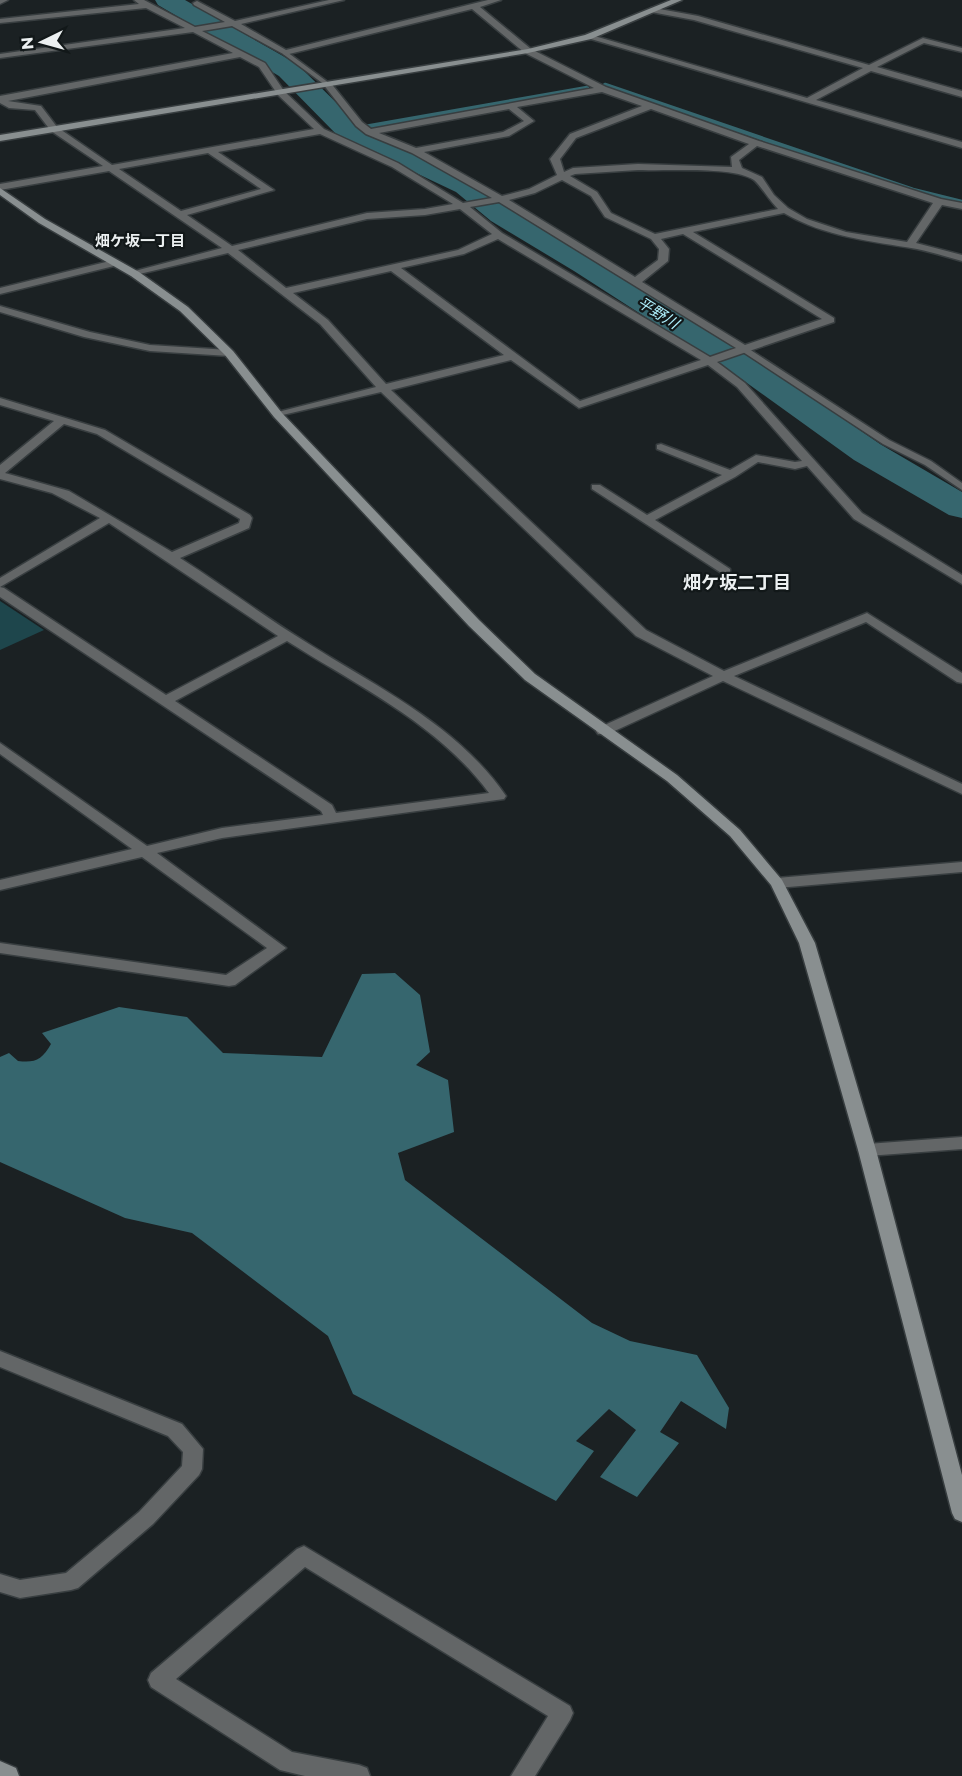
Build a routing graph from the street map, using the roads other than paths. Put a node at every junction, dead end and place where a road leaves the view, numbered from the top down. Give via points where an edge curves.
1 (4, 0) edge
2 (138, 0) edge
3 (340, 0) edge
4 (497, 0) edge
5 (678, 0) edge
6 (0, 2) edge
7 (197, 3) dead end
8 (150, 4) junction
9 (474, 6) junction
10 (654, 10) junction
11 (0, 21) edge
12 (232, 24) junction
13 (196, 29) junction
14 (588, 37) junction
15 (962, 50) edge
16 (528, 51) junction
17 (285, 53) junction
18 (242, 54) junction
19 (0, 56) edge
20 (871, 68) junction
21 (324, 85) junction
22 (603, 89) junction
23 (284, 92) junction
24 (962, 94) edge
25 (0, 99) edge
26 (809, 100) junction
27 (510, 106) junction
28 (650, 106) junction
29 (54, 129) junction
30 (321, 131) junction
31 (369, 132) junction
32 (0, 138) edge
33 (756, 143) junction
34 (962, 145) edge
35 (209, 150) junction
36 (415, 151) junction
37 (113, 166) junction
38 (738, 170) junction
39 (561, 175) junction
40 (0, 189) edge
41 (501, 199) junction
42 (939, 202) junction
43 (462, 206) junction
44 (962, 206) edge
45 (786, 210) junction
46 (180, 214) junction
47 (686, 232) junction
48 (499, 235) junction
49 (654, 237) junction
50 (910, 245) junction
51 (230, 249) junction
52 (962, 258) edge
53 (114, 263) junction
54 (393, 267) junction
55 (135, 274) junction
56 (637, 281) junction
57 (0, 291) edge
58 (286, 291) junction
59 (0, 309) edge
60 (746, 350) junction
61 (229, 353) junction
62 (512, 357) junction
63 (711, 362) junction
64 (384, 389) junction
65 (0, 401) edge
66 (278, 415) junction
67 (64, 420) junction
68 (661, 447) dead end
69 (810, 462) junction
70 (0, 473) edge
71 (731, 476) junction
72 (596, 487) dead end
73 (962, 487) edge
74 (107, 519) junction
75 (649, 519) junction
76 (172, 558) junction
77 (726, 572) dead end
78 (962, 580) edge
79 (0, 583) edge
80 (0, 591) edge
81 (288, 636) junction
82 (723, 676) junction
83 (962, 679) edge
84 (165, 701) junction
85 (603, 731) junction
86 (0, 747) edge
87 (962, 789) edge
88 (331, 817) junction
89 (146, 851) junction
90 (962, 867) edge
91 (777, 884) junction
92 (0, 885) edge
93 (0, 948) edge
94 (962, 1143) edge
95 (867, 1150) junction
96 (0, 1359) edge
97 (962, 1513) edge
98 (0, 1583) edge
99 (0, 1772) edge
100 (8, 1776) edge
101 (359, 1776) edge
102 (522, 1776) edge

1 - 6 street
2 - 8 street
3 - 12 street
4 - 9 street
5 - 10 street
7 - 12 street
8 - 11 street
8 - 13 street
9 - 16 street
9 - 17 street
10 - 14 street
10 - 20 street
12 - 13 street
12 - 17 street
13 - 18 street
13 - 19 street
14 - 16 street
14 - 26 street
15 - 20 street via 923,40
16 - 21 street
16 - 22 street
17 - 21 lane
18 - 23 street via 262,65
18 - 25 street
20 - 24 street
20 - 26 street
21 - 23 street
21 - 31 street
22 - 27 street
22 - 28 street
23 - 29 street
23 - 30 street
25 - 29 street via 9,105 38,108
26 - 34 street
27 - 31 street
27 - 36 street via 530,121 506,134
28 - 33 street
28 - 39 street via 573,136 555,159
29 - 32 street
29 - 37 street
30 - 35 street
30 - 43 street via 395,165
31 - 36 street
33 - 38 street via 734,159
33 - 42 street
35 - 37 street
35 - 46 street via 269,190
36 - 41 street
37 - 40 street
37 - 46 street
38 - 39 street via 638,167
38 - 45 street via 759,179 765,194
39 - 41 street via 532,190
39 - 49 street via 594,194 608,215
40 - 53 street via 42,221
41 - 43 street
41 - 56 street
42 - 44 street
42 - 50 street
43 - 48 street
43 - 51 street via 367,216
45 - 47 street
45 - 50 street via 816,226 856,238
46 - 51 street
47 - 49 street
47 - 60 street via 830,320
48 - 54 street via 461,252
48 - 63 street
49 - 56 street via 664,249 663,261
50 - 52 street
51 - 55 street
51 - 58 street
53 - 55 street
53 - 57 street
54 - 58 street
54 - 62 street
55 - 61 street via 184,309
56 - 60 street
58 - 64 street via 324,322
59 - 61 street via 88,335 150,348
60 - 63 street
60 - 73 lane
61 - 66 street
62 - 63 street via 579,405
62 - 64 street
63 - 69 street via 741,385
64 - 66 street
64 - 82 street via 641,633
65 - 67 street
66 - 85 street via 482,631 530,677
67 - 70 street
67 - 76 street via 101,432 246,518 245,525
68 - 71 street
69 - 71 street via 795,466 756,458
69 - 78 street via 858,516
70 - 74 street via 72,497
71 - 75 street
72 - 75 street
74 - 76 street
74 - 79 street
75 - 77 street
76 - 81 street
80 - 84 street
81 - 84 street
81 - 88 street via 448,738 487,775 499,796
82 - 83 street via 867,617
82 - 85 street
82 - 87 street
84 - 88 street via 327,808
85 - 91 street via 672,778 735,833
86 - 89 street
88 - 89 street via 222,833
89 - 92 street
89 - 93 street via 278,948 229,981
90 - 91 street
91 - 95 street via 807,943
94 - 95 street
95 - 97 street
96 - 98 street via 175,1430 193,1449 192,1470 146,1518 71,1581 20,1589
99 - 100 street
101 - 102 street via 288,1762 159,1680 304,1555 562,1713

